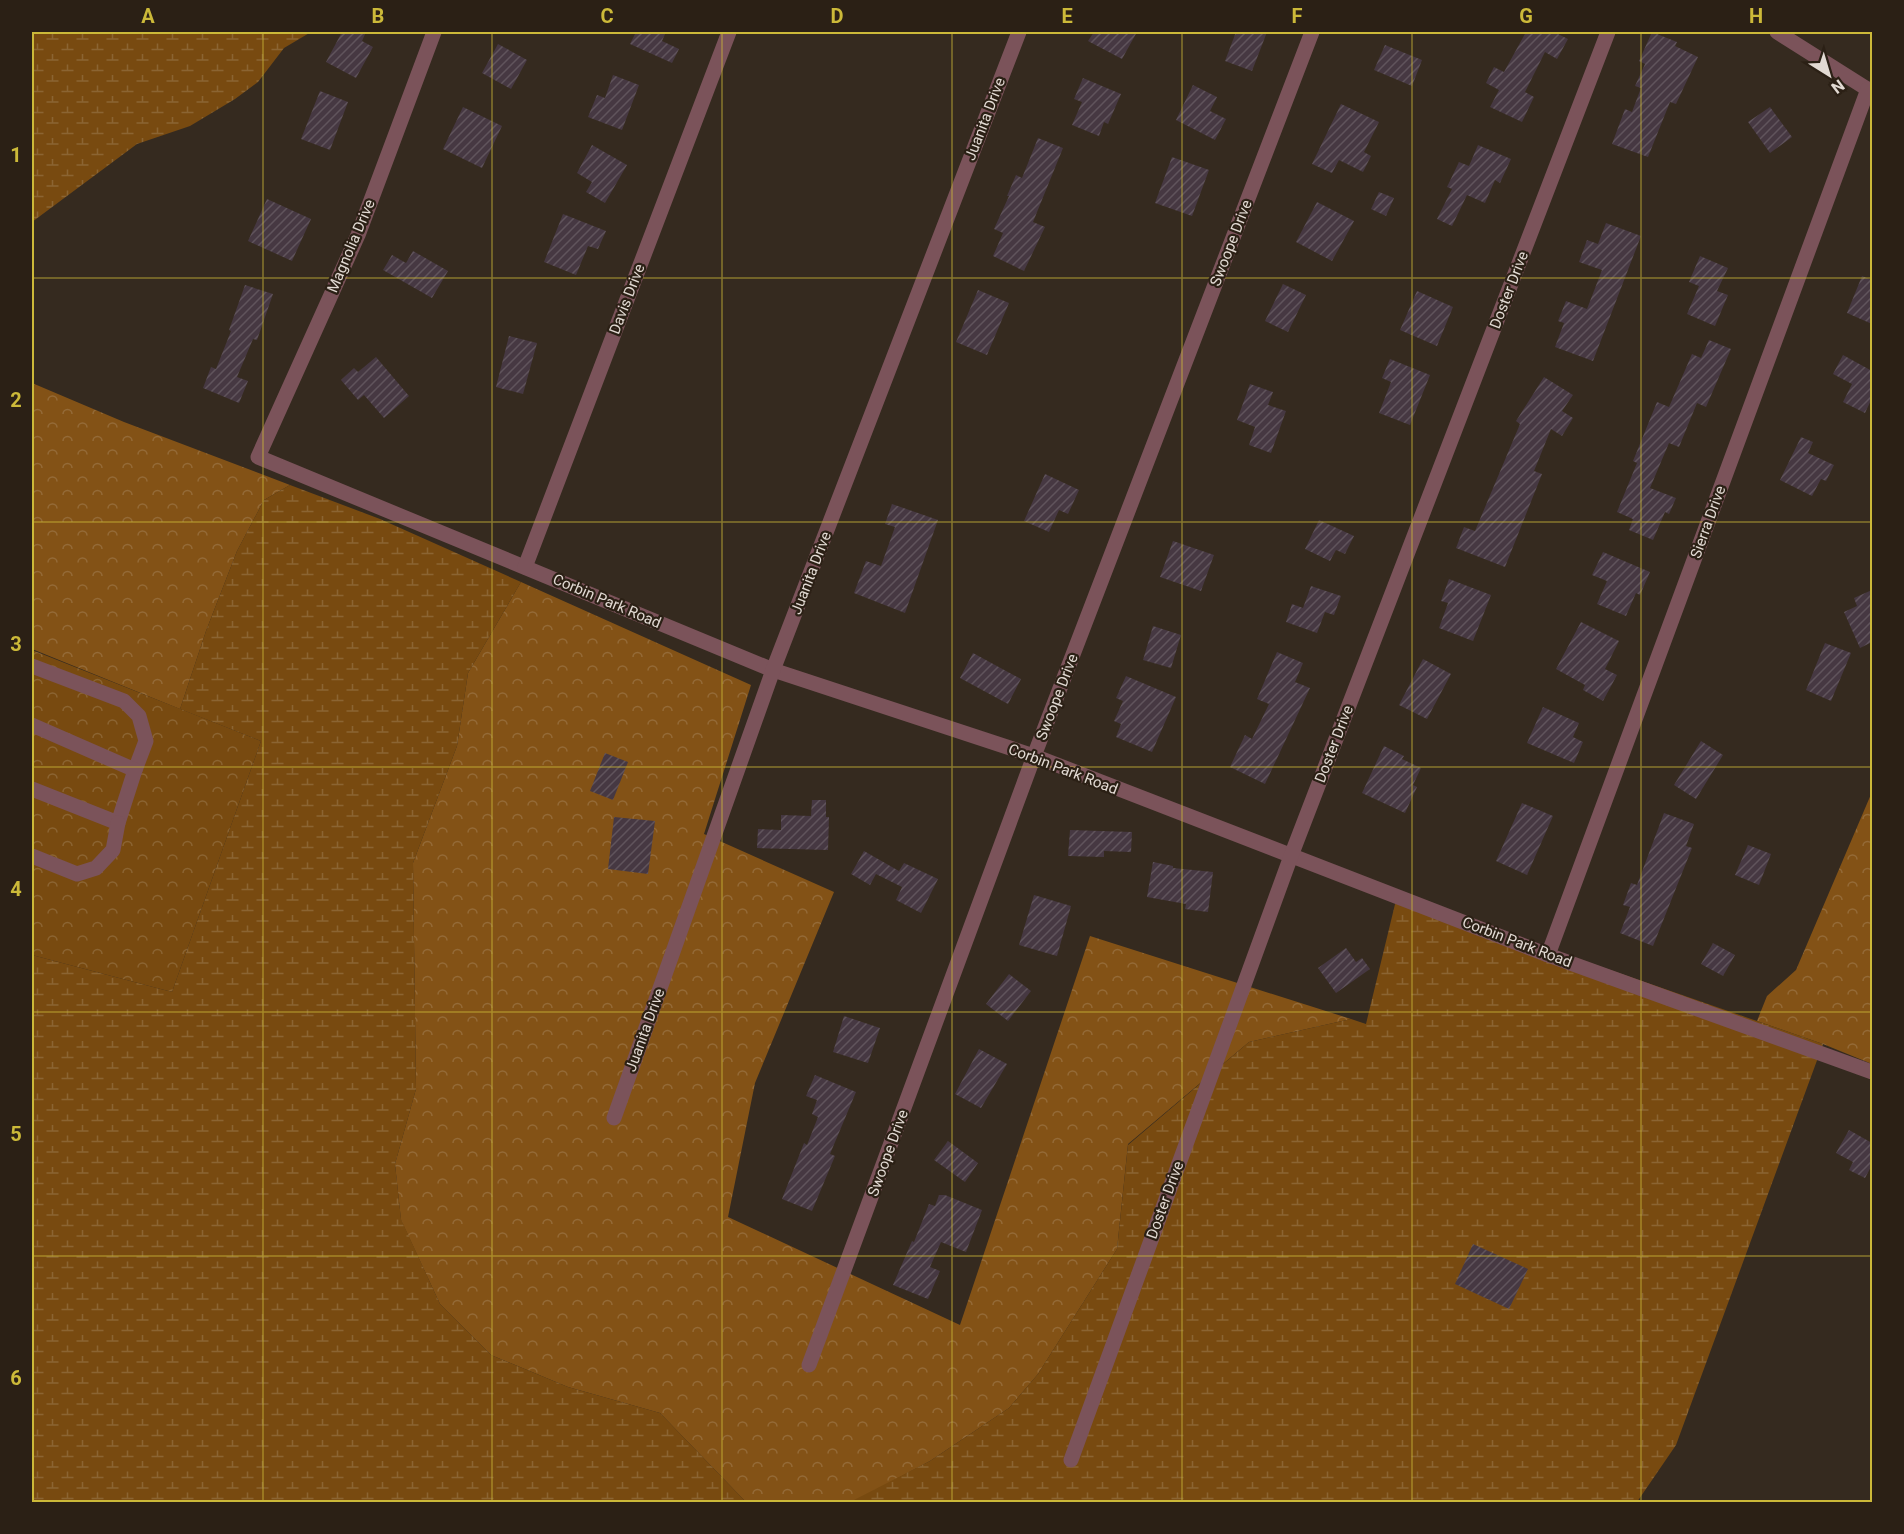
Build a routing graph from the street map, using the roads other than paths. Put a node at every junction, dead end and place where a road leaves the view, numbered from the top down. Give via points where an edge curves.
1 (434, 32) edge
2 (729, 32) edge
3 (1019, 32) edge
4 (1312, 32) edge
5 (1608, 32) edge
6 (1777, 32) edge
7 (1870, 90) edge
8 (258, 457) joint
9 (525, 567) junction
10 (32, 666) edge
11 (774, 670) junction
12 (32, 725) edge
13 (1034, 756) junction
14 (135, 770) junction
15 (32, 789) edge
16 (118, 823) junction
17 (32, 856) edge
18 (1290, 856) junction
19 (1548, 955) junction
20 (1872, 1072) edge
21 (614, 1118) dead end
22 (809, 1365) dead end
23 (1071, 1460) dead end

1 - 8 street, Magnolia Drive via 358,235
2 - 9 street, Davis Drive
3 - 11 street, Juanita Drive
4 - 13 street, Swoope Drive
5 - 18 street, Doster Drive
6 - 7 street
7 - 19 street, Sierra Drive
8 - 9 street, Corbin Park Road
9 - 11 street, Corbin Park Road
10 - 14 street via 124,701 139,716 146,741
11 - 13 street, Corbin Park Road
11 - 21 street, Juanita Drive
12 - 14 street
13 - 18 street, Corbin Park Road
13 - 22 street, Swoope Drive
14 - 16 street
15 - 16 street
16 - 17 street via 113,850 96,868 77,874
18 - 19 street, Corbin Park Road
18 - 23 street, Doster Drive
19 - 20 street, Corbin Park Road

